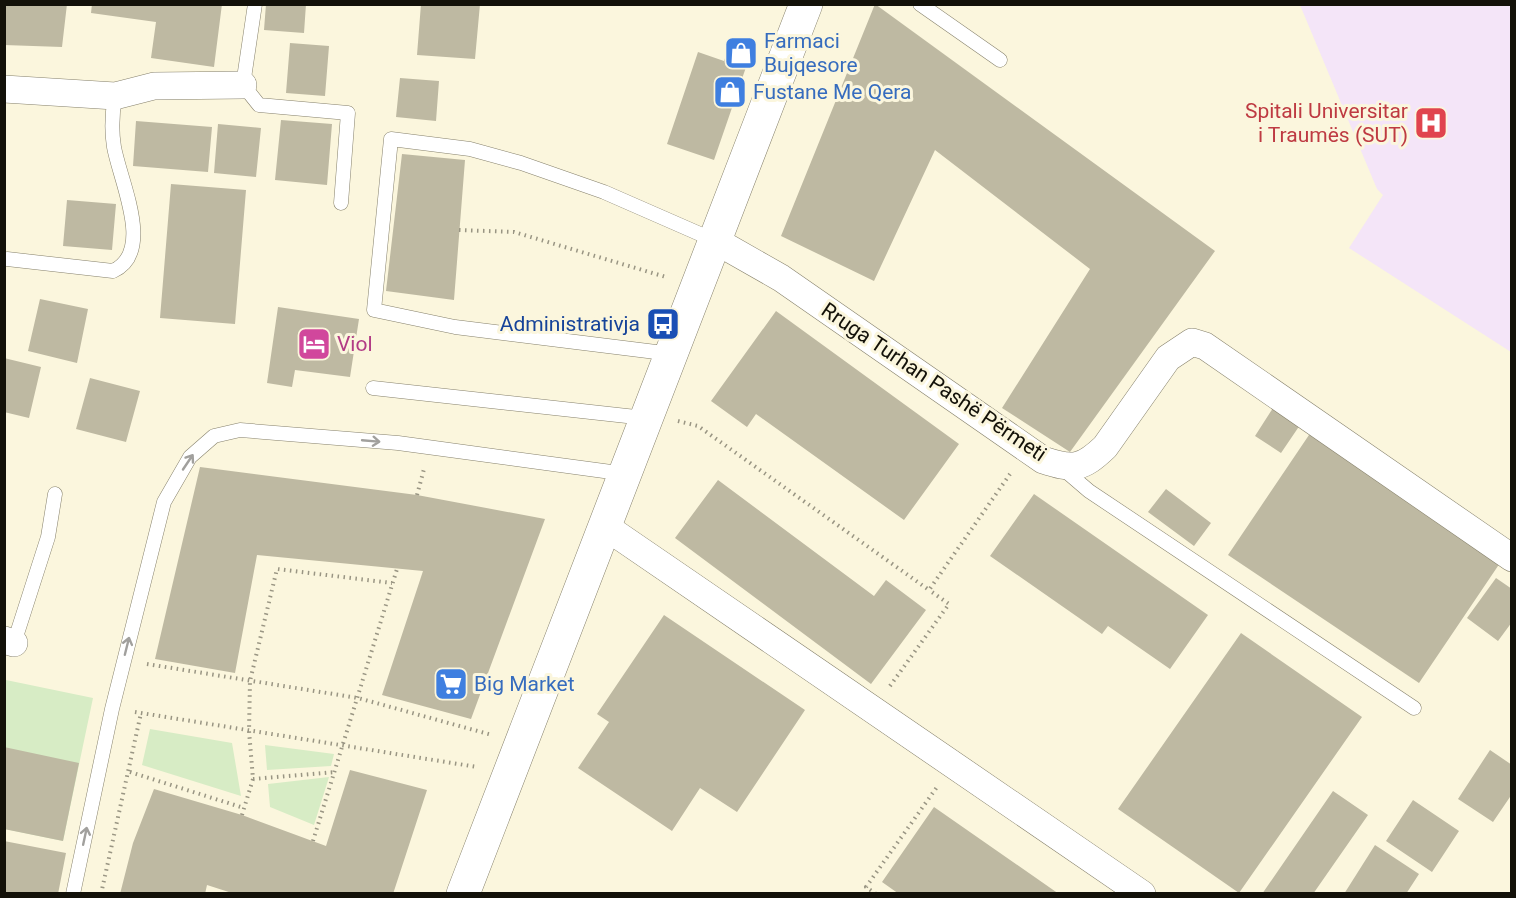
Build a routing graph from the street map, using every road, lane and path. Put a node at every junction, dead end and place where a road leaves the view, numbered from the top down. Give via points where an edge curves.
1 (255, 4) edge
2 (806, 4) edge
3 (920, 4) edge
4 (1000, 60) dead end
5 (243, 85) junction
6 (4, 89) edge
7 (115, 96) junction
8 (341, 203) dead end
9 (459, 230) dead end
10 (716, 241) junction
11 (7, 259) dead end
12 (698, 287) junction
13 (672, 354) junction
14 (373, 388) dead end
15 (649, 415) junction
16 (1027, 448) junction
17 (1060, 465) junction
18 (626, 474) junction
19 (55, 494) dead end
20 (606, 527) junction
21 (1512, 558) edge
22 (397, 569) dead end
23 (392, 583) junction
24 (928, 590) junction
25 (9, 642) edge
26 (124, 661) junction
27 (250, 681) junction
28 (358, 698) junction
29 (1414, 708) dead end
30 (112, 709) junction
31 (873, 710) junction
32 (141, 714) junction
33 (249, 731) junction
34 (343, 746) junction
35 (516, 757) junction
36 (953, 764) junction
37 (130, 772) junction
38 (336, 772) junction
39 (253, 779) junction
40 (244, 808) junction
41 (242, 815) dead end
42 (313, 841) dead end
43 (73, 894) edge
44 (101, 894) edge
45 (463, 894) edge
46 (876, 894) edge
47 (1142, 894) edge

1 - 5 lane
2 - 10 main road
3 - 4 lane
5 - 7 street via 154,86
5 - 8 lane via 259,105 348,113
6 - 7 street
7 - 11 lane via 111,122 115,150 134,226 131,254 124,267 113,272
9 - 12 path via 514,232
10 - 12 main road
10 - 13 lane via 604,192 521,163 470,148 391,139 374,310 455,327
10 - 16 street, Rruga Turhan Pashë Përmeti via 781,278
12 - 13 main road
13 - 15 main road
14 - 15 lane
15 - 18 main road
15 - 24 path via 698,426
16 - 17 street, Rruga Turhan Pashë Përmeti via 1043,460
16 - 24 path
17 - 21 street, Rruga Turhan Pashë Përmeti via 1078,467 1092,459 1168,358 1192,342 1216,353
17 - 29 lane via 1089,491
18 - 20 main road
26 -> 18 lane via 164,502 190,457 214,436 240,430 398,443
19 - 25 lane via 48,537
20 - 31 street
20 - 35 main road
22 - 23 path
23 - 27 path via 277,569
23 - 28 path
24 - 31 path via 949,604
26 - 27 path
26 - 30 lane
27 - 28 path
27 - 33 path
28 - 34 path
28 - 35 path
30 - 32 path
43 -> 30 lane
31 - 36 street
32 - 33 path
32 - 37 path
33 - 34 path
33 - 39 path
34 - 35 path
34 - 38 path
35 - 45 main road
36 - 46 path via 866,887
36 - 47 street
37 - 40 path
37 - 44 path
38 - 39 path
38 - 42 path
39 - 40 path
40 - 41 path

